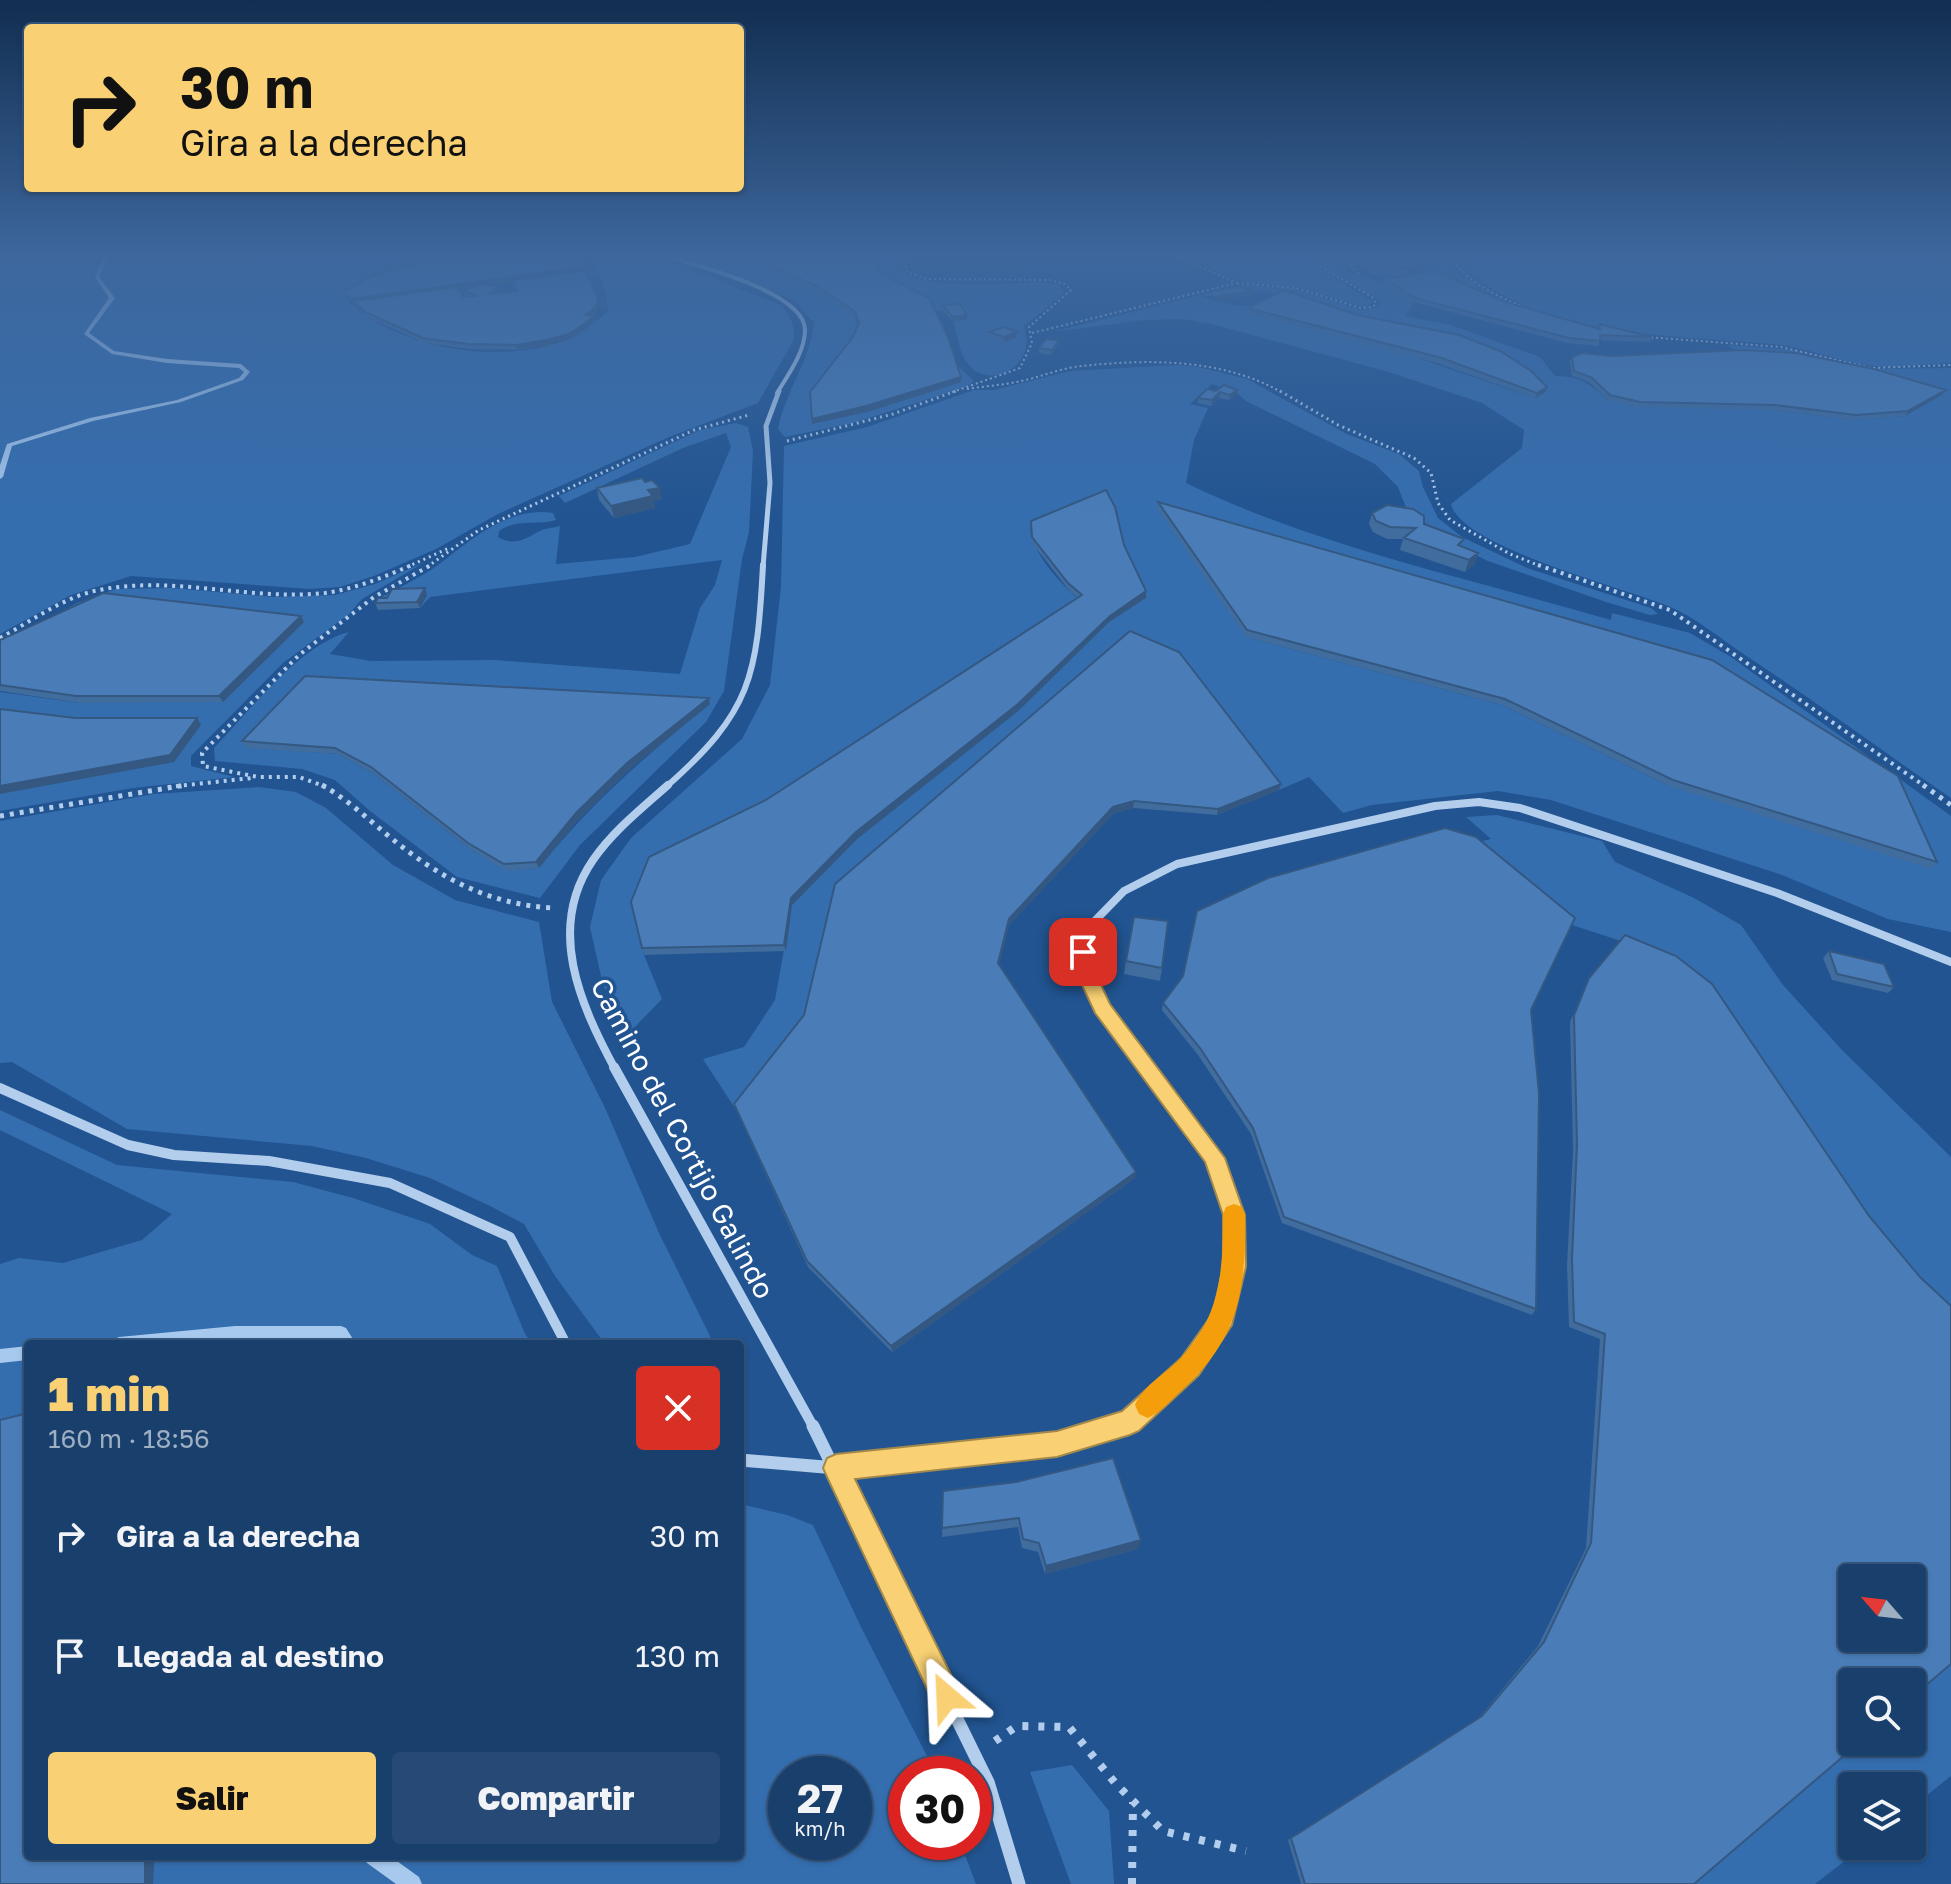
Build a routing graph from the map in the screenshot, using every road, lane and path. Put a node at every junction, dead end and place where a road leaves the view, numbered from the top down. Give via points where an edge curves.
1 (802, 344) edge
2 (1032, 344) edge
3 (1742, 344) edge
4 (1951, 365) edge
5 (967, 389) junction
6 (768, 413) junction
7 (767, 443) junction
8 (453, 546) junction
9 (0, 638) edge
10 (261, 777) junction
11 (1951, 805) edge
12 (0, 816) edge
13 (569, 908) junction
14 (1951, 962) edge
15 (0, 1088) edge
16 (564, 1340) edge
17 (744, 1460) edge
18 (836, 1468) junction
19 (974, 1754) junction
20 (1133, 1801) junction
21 (1246, 1851) dead end
22 (1019, 1884) edge
23 (1132, 1884) edge

1 - 6 street, Camino del Cortijo Galindo
2 - 5 path via 1020,368
3 - 4 path via 1781,347 1871,368
5 - 7 path via 848,427
5 - 11 path via 1078,366 1202,364 1244,374 1338,425 1414,458 1431,473 1438,503 1450,520 1477,537 1584,582 1670,610
6 - 7 street, Camino del Cortijo Galindo
6 - 8 path via 694,430
7 - 13 street, Camino del Cortijo Galindo via 770,475 757,630 748,681 735,712 708,750 598,852
8 - 9 path via 371,581 326,593 155,584 94,590
8 - 10 path via 374,597 299,655 202,753 203,766
10 - 12 path
10 - 13 path via 295,775 335,792 428,870 459,887 502,902
13 - 18 street, Camino del Cortijo Galindo via 572,978 589,1021
14 - 18 street via 1624,840 1520,808 1479,802 1420,809 1177,864 1138,879 1105,905 1082,934 1084,970 1102,1008 1215,1158 1234,1215 1234,1267 1224,1317 1190,1367 1130,1422 1057,1444
15 - 16 street via 128,1145 174,1155 269,1161 390,1183 510,1237
17 - 18 street
18 - 19 street, Camino del Cortijo Galindo
19 - 20 path via 1017,1726 1069,1727
19 - 22 street, Camino del Cortijo Galindo via 988,1782
20 - 21 path via 1163,1831
20 - 23 path

